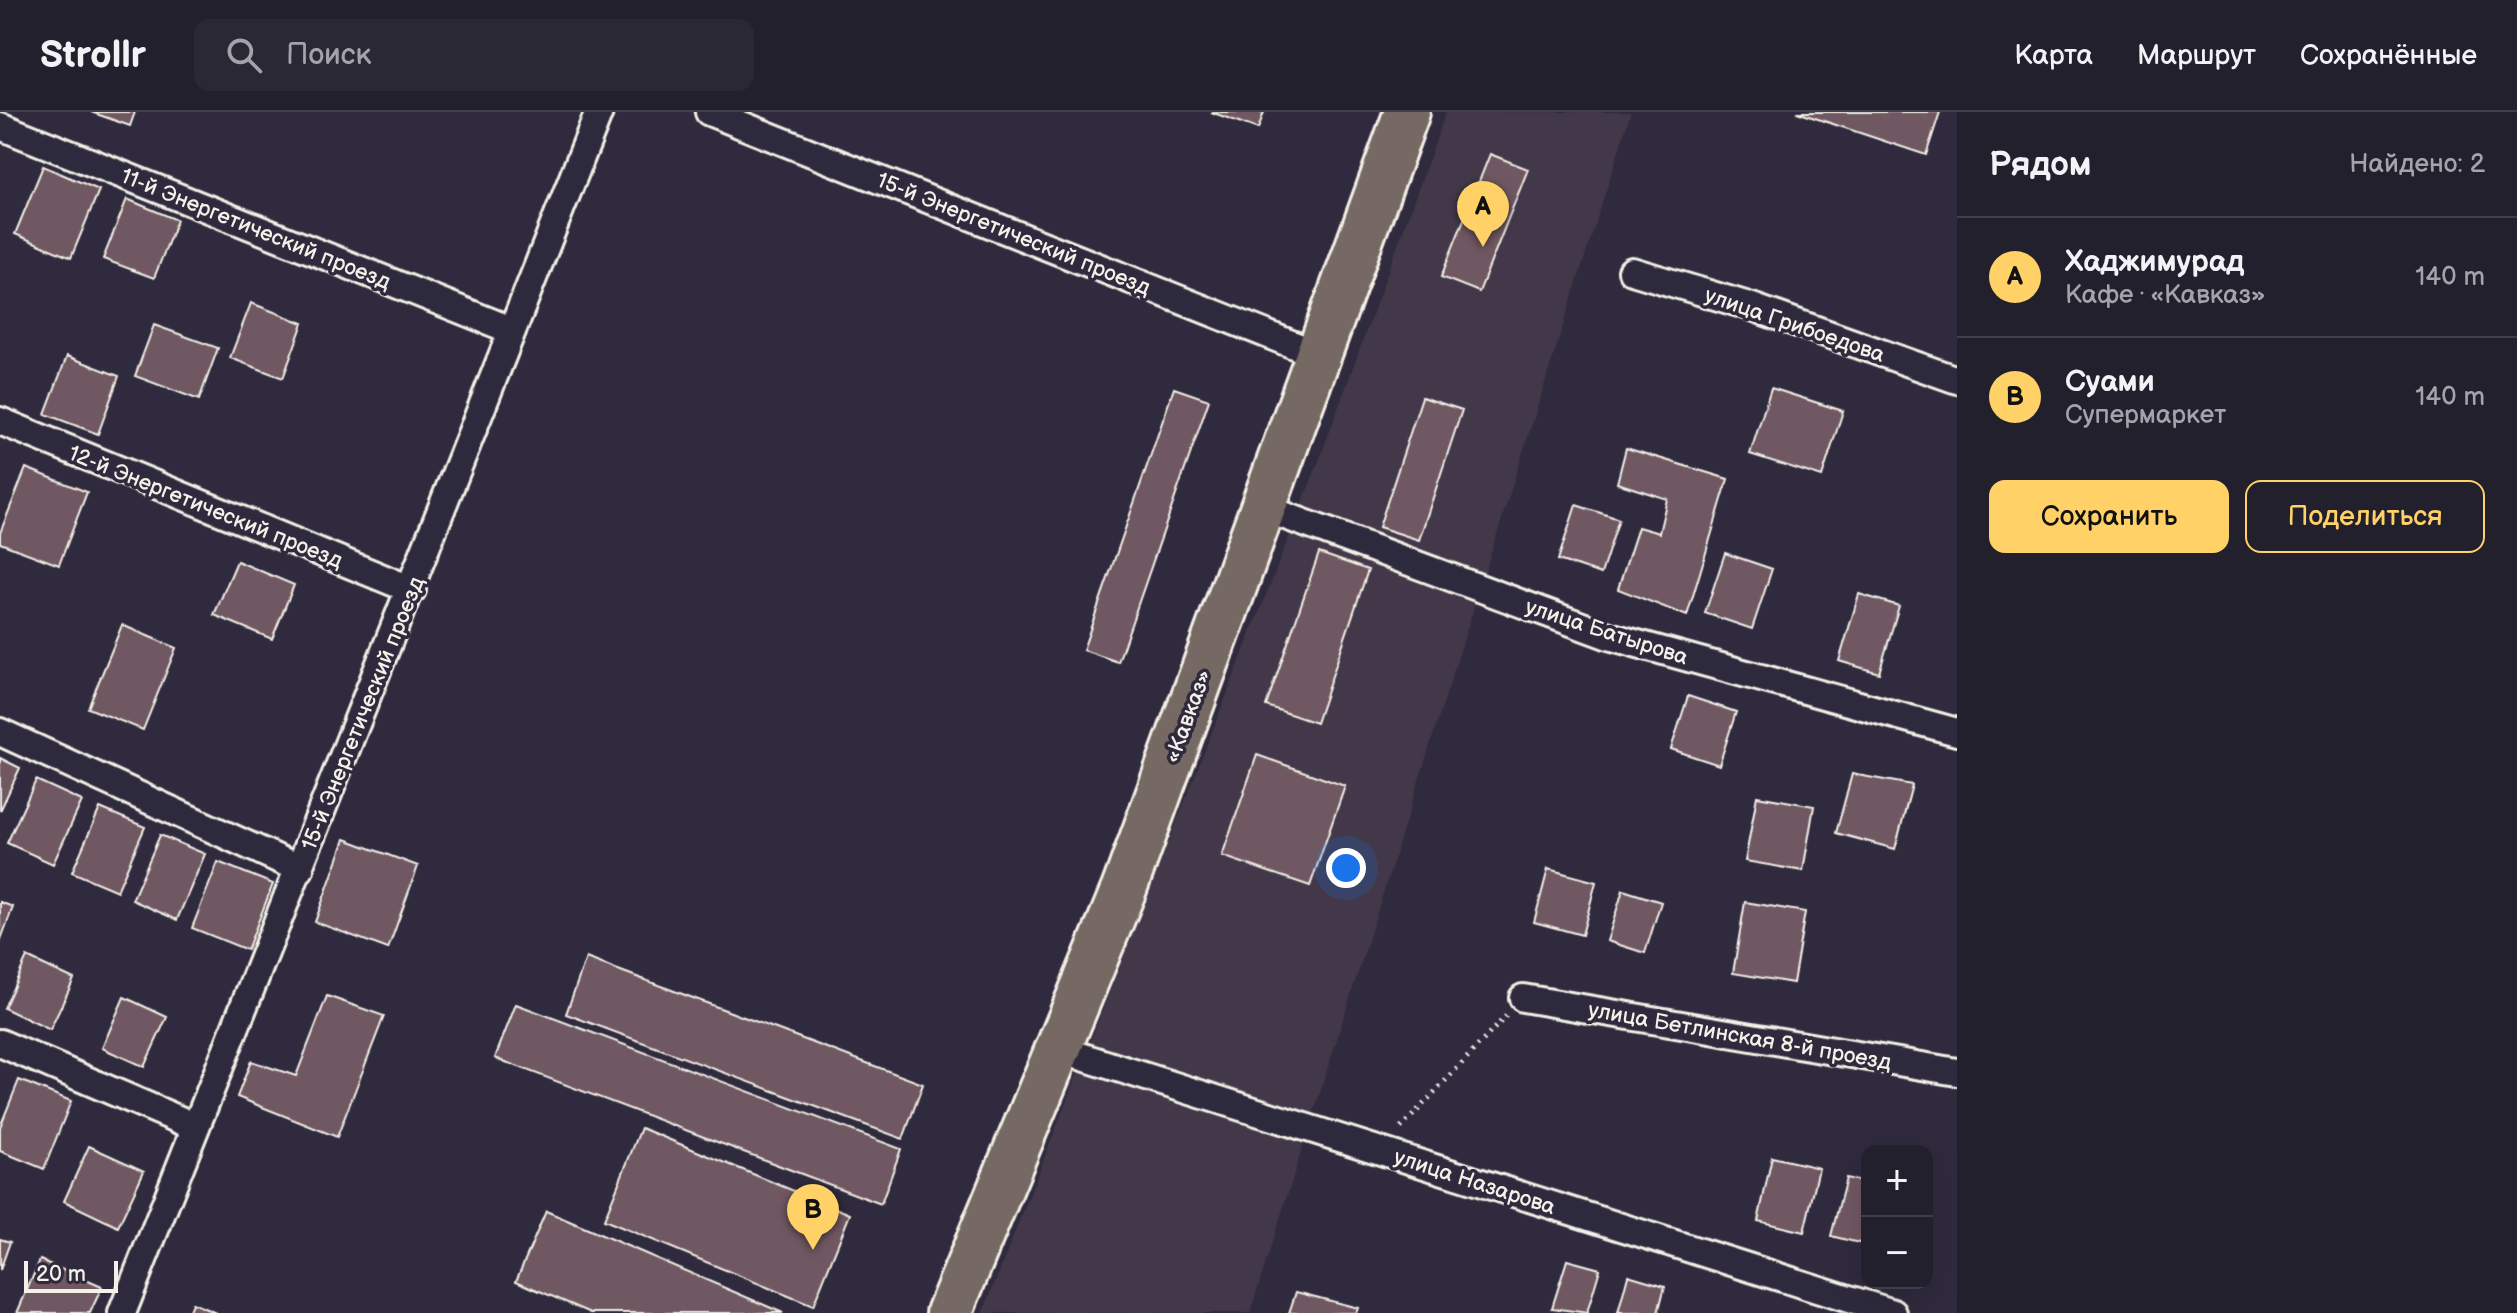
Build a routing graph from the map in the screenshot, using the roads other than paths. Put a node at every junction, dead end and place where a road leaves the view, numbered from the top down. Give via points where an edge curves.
1 (599, 112) edge
2 (709, 112) edge
3 (1407, 112) edge
4 (0, 126) edge
5 (1632, 271) dead end
6 (511, 330) junction
7 (1319, 355) junction
8 (1957, 380) edge
9 (0, 421) edge
10 (1264, 508) junction
11 (412, 590) junction
12 (0, 732) edge
13 (1957, 732) edge
14 (300, 869) junction
15 (1523, 998) road end
16 (0, 1043) edge
17 (1058, 1049) junction
18 (1957, 1072) edge
19 (196, 1127) junction
20 (122, 1313) edge
21 (949, 1313) edge
22 (1893, 1313) edge

1 - 6 street, 15-й Энергетический проезд
2 - 7 street, 15-й Энергетический проезд
3 - 7 highway, «Кавказ»
4 - 6 street, 11-й Энергетический проезд
5 - 8 street, улица Грибоедова via 1752,307
6 - 11 street, 15-й Энергетический проезд
7 - 10 highway, «Кавказ»
9 - 11 street, 12-й Энергетический проезд
10 - 13 street, улица Батырова via 1609,636
10 - 17 highway, «Кавказ» via 1124,889
11 - 14 street, 15-й Энергетический проезд
12 - 14 street
14 - 19 street, 15-й Энергетический проезд
15 - 18 street, улица Бетлинская 8-й проезд
16 - 19 street
17 - 21 highway, «Кавказ»
17 - 22 street, улица Назарова
19 - 20 street, 15-й Энергетический проезд

